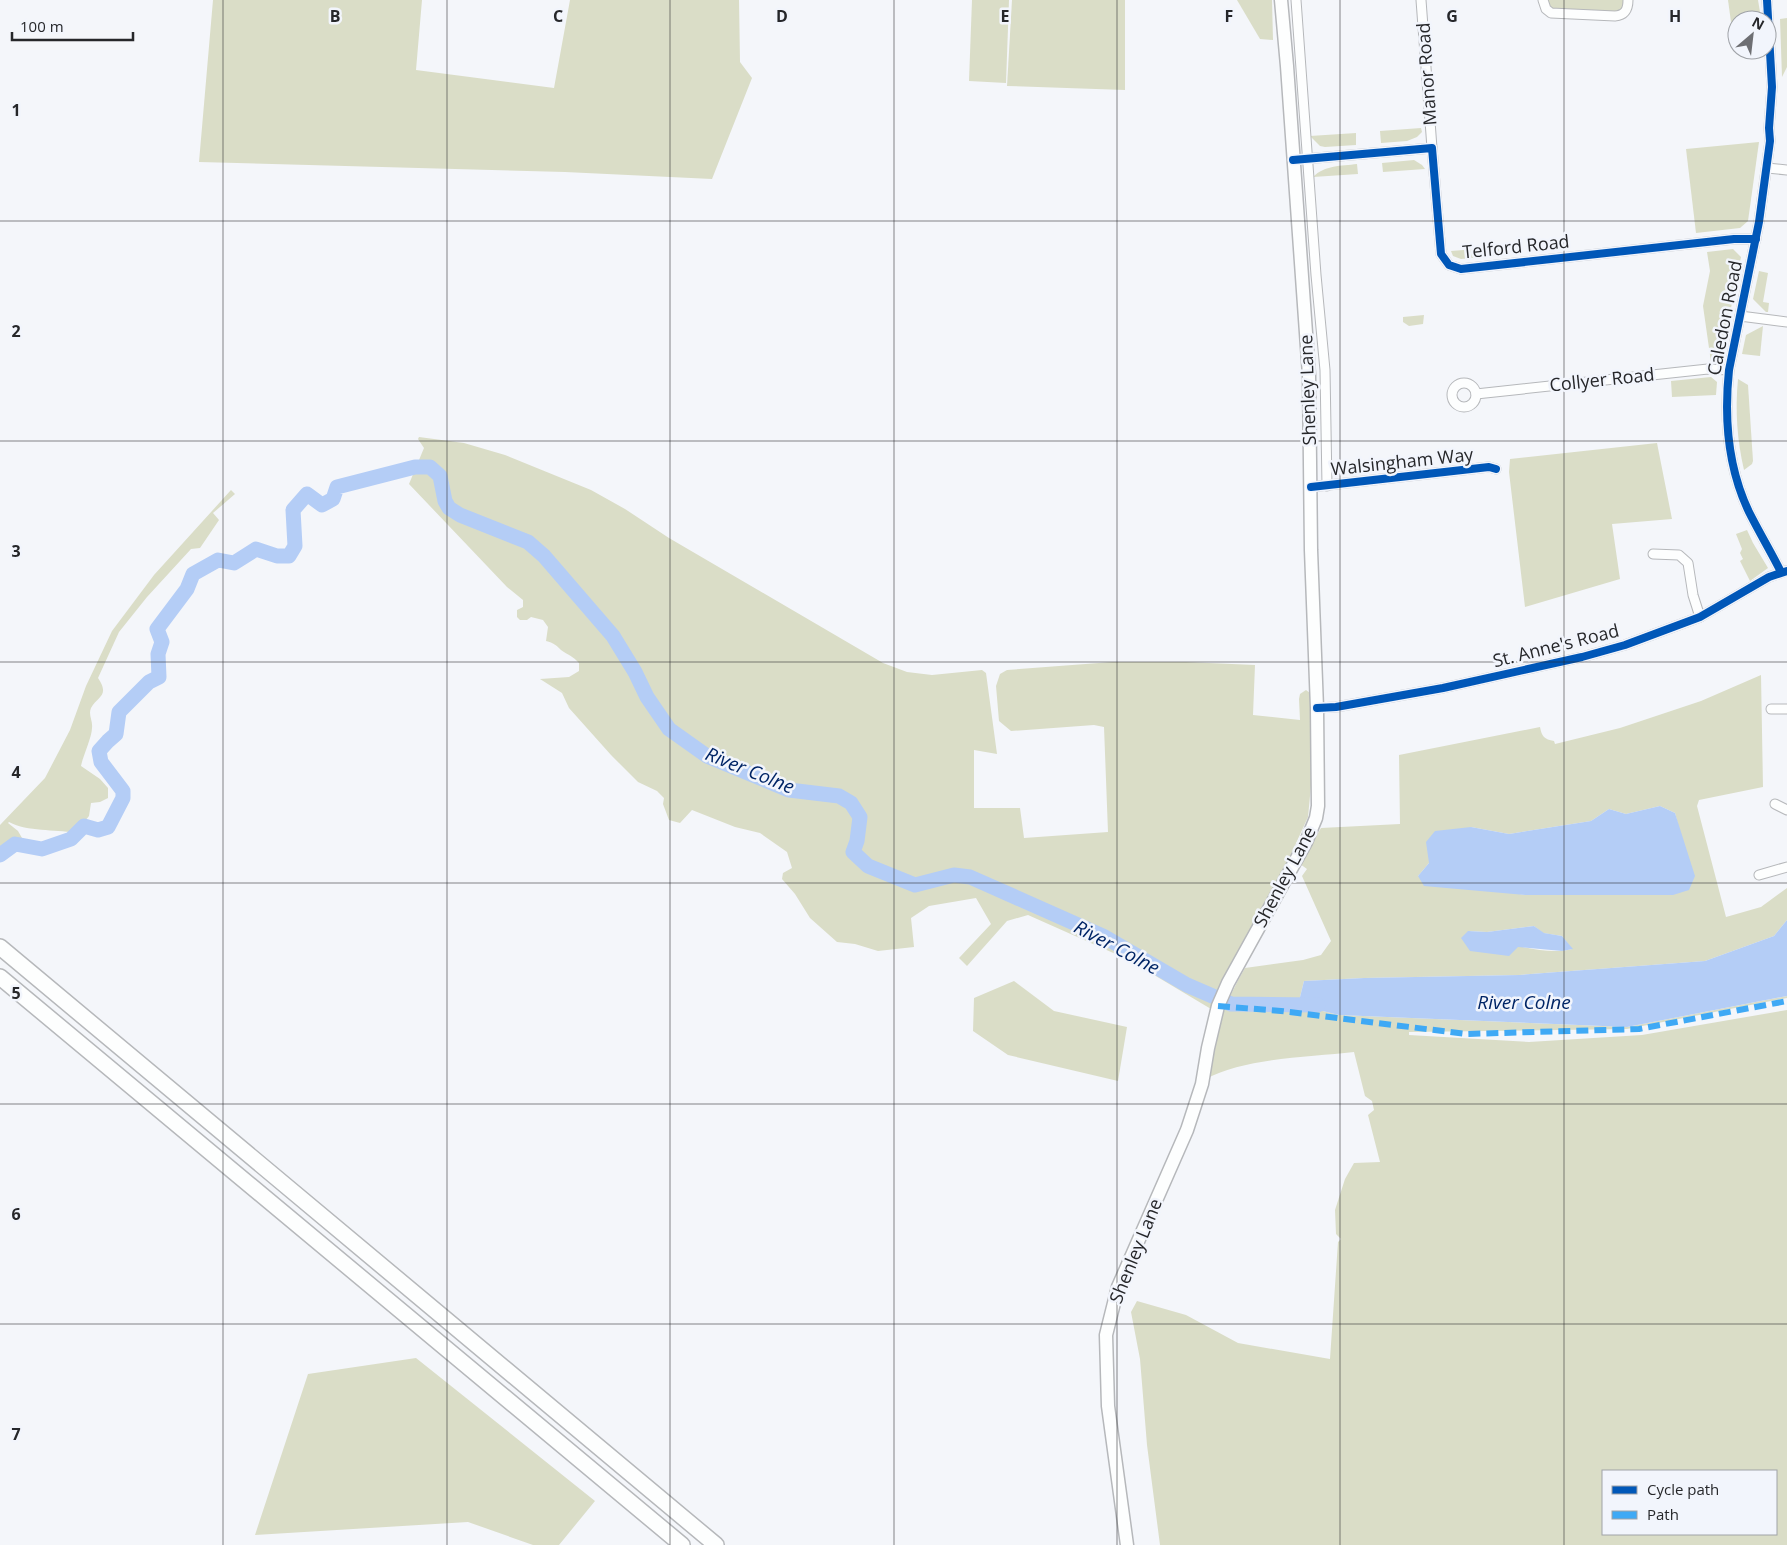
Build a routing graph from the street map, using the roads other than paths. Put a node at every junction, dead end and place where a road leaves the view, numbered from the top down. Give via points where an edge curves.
1 (1281, 0) edge
2 (1296, 0) edge
3 (1421, 0) edge
4 (1543, 0) edge
5 (1628, 0) edge
6 (1768, 0) edge
7 (1432, 148) junction
8 (1307, 158) junction
9 (1293, 160) junction
10 (1768, 168) junction
11 (1787, 170) edge
12 (1756, 239) junction
13 (1740, 316) junction
14 (1787, 322) edge
15 (1729, 370) junction
16 (1476, 394) dead end
17 (1496, 469) dead end
18 (1327, 486) junction
19 (1311, 487) junction
20 (1653, 554) dead end
21 (1784, 571) edge
22 (1700, 617) junction
23 (1317, 708) junction
24 (1772, 709) dead end
25 (1787, 709) edge
26 (1775, 804) dead end
27 (1787, 810) edge
28 (1787, 867) edge
29 (1758, 875) dead end
30 (0, 948) edge
31 (0, 976) edge
32 (682, 1545) edge
33 (716, 1545) edge
34 (1127, 1545) edge

1 - 9 main road, Shenley Lane
2 - 8 street, Shenley Lane
3 - 7 street, Manor Road
4 - 5 street via 1551,13 1614,16 1625,12
6 - 10 street, Caledon Road via 1772,87
7 - 8 street
7 - 12 street, Telford Road via 1441,254 1444,261 1454,268 1734,238
8 - 9 street
8 - 18 street, Shenley Lane via 1325,370
9 - 19 main road, Shenley Lane via 1309,375
10 - 11 street
10 - 12 street, Caledon Road
12 - 13 street, Caledon Road
13 - 14 street
13 - 15 street, Caledon Road
15 - 16 street, Collyer Road via 1708,369
15 - 21 street, Caledon Road via 1727,421 1735,473 1748,510
17 - 18 street, Walsingham Way
18 - 19 street, Walsingham Way
19 - 23 main road, Shenley Lane
20 - 22 street via 1674,554 1683,557 1690,566 1693,595
21 - 22 street, St. Anne's Road
22 - 23 street, St. Anne's Road via 1655,635 1582,657 1443,688
23 - 34 main road, Shenley Lane via 1316,818 1218,1006 1202,1084 1187,1130 1118,1287 1106,1335 1108,1406
24 - 25 street
26 - 27 street
28 - 29 street
30 - 33 highway
31 - 32 highway

